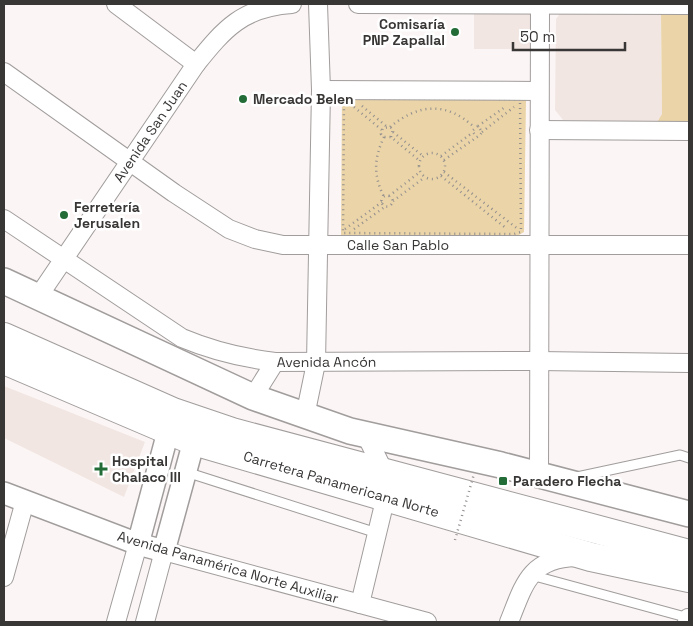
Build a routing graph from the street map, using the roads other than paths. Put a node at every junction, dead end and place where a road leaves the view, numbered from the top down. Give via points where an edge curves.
1 (116, 4) edge
2 (292, 4) edge
3 (318, 4) edge
4 (358, 4) edge
5 (412, 4) edge
6 (540, 5) junction
7 (678, 5) edge
8 (196, 64) junction
9 (4, 72) edge
10 (321, 90) junction
11 (539, 91) junction
12 (539, 130) junction
13 (689, 132) edge
14 (131, 162) junction
15 (4, 219) edge
16 (319, 244) junction
17 (538, 245) junction
18 (689, 245) edge
19 (65, 261) junction
20 (4, 281) edge
21 (38, 297) junction
22 (4, 337) edge
23 (4, 360) edge
24 (538, 361) junction
25 (275, 362) junction
26 (316, 363) junction
27 (689, 364) edge
28 (253, 397) junction
29 (306, 416) junction
30 (168, 432) junction
31 (366, 435) junction
32 (194, 441) junction
33 (689, 458) edge
34 (186, 472) junction
35 (550, 478) junction
36 (386, 485) junction
37 (4, 493) edge
38 (25, 501) junction
39 (689, 514) edge
40 (377, 533) junction
41 (138, 544) junction
42 (164, 551) junction
43 (689, 554) edge
44 (591, 557) junction
45 (530, 575) junction
46 (4, 577) edge
47 (689, 578) edge
48 (360, 604) junction
49 (688, 619) edge
50 (116, 622) edge
51 (145, 622) edge
52 (427, 622) edge
53 (509, 622) edge

1 - 8 street
2 - 8 street, Avenida San Juan via 266,7 231,24
3 - 10 street
4 - 5 street
5 - 6 street
6 - 7 street
6 - 11 street
8 - 14 street, Avenida San Juan
9 - 14 street, Calle San Pablo
10 - 11 street
10 - 16 street
11 - 12 street
12 - 13 street
12 - 17 street
14 - 16 street, Calle San Pablo via 229,229 283,245
14 - 19 street, Avenida San Juan
15 - 19 street, Avenida Ancón
16 - 17 street, Calle San Pablo
16 - 26 street
17 - 18 street, Calle San Pablo
17 - 24 street
19 - 21 street, Avenida San Juan
19 - 25 street, Avenida Ancón via 182,338 209,350 240,358
20 - 21 main road
21 - 28 main road
22 - 36 highway, Carretera Panamericana Norte via 197,421
23 - 30 highway, Carretera Panamericana Norte
24 - 26 street, Avenida Ancón
24 - 27 street, Avenida Ancón
24 - 35 street
25 - 26 street, Avenida Ancón
25 - 28 street
26 - 29 street
28 - 29 main road
29 - 31 main road
30 - 32 highway, Carretera Panamericana Norte
30 - 41 street
31 - 35 main road
31 - 36 street
32 - 34 street
32 - 36 highway, Carretera Panamericana Norte
33 - 35 lane via 680,455
34 - 40 lane
34 - 42 street
35 - 39 main road
36 - 40 street
36 - 43 highway, Carretera Panamericana Norte
36 - 44 highway, Carretera Panamericana Norte
37 - 38 street, Avenida Panamérica Norte Auxiliar
38 - 41 street, Avenida Panamérica Norte Auxiliar
38 - 46 street
40 - 48 street
41 - 42 street, Avenida Panamérica Norte Auxiliar
41 - 50 street
42 - 48 street, Avenida Panamérica Norte Auxiliar
42 - 51 street
44 - 45 street via 559,558 538,567
44 - 47 highway, Carretera Panamericana Norte
45 - 49 lane
45 - 53 street
48 - 52 street, Avenida Panamérica Norte Auxiliar

